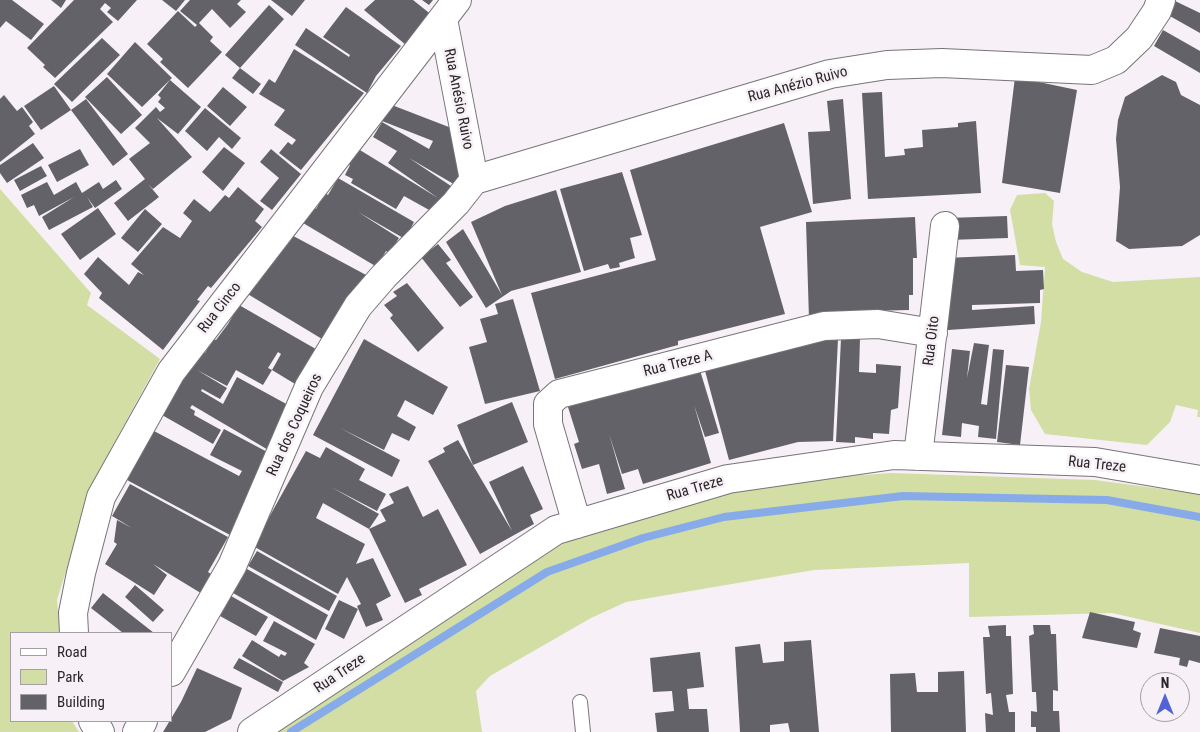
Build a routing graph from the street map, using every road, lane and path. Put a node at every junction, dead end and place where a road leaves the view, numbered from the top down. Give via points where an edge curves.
1 (1161, 0) edge
2 (450, 10) edge
3 (474, 180) junction
4 (945, 226) dead end
5 (933, 333) junction
6 (918, 456) junction
7 (1200, 480) edge
8 (577, 524) junction
9 (74, 632) edge
10 (172, 670) edge
11 (580, 702) dead end
12 (252, 732) edge
13 (584, 732) edge

1 - 3 street, Rua Anézio Ruivo via 1139,38 1116,60 1092,70 942,64 887,66 830,74
2 - 3 street, Rua Anésio Ruivo
2 - 9 street, Rua Cinco via 171,372 101,497 81,573 73,613
3 - 10 street, Rua dos Coqueiros via 358,306 309,387 232,566
4 - 5 street, Rua Oito
5 - 6 street, Rua Oito
5 - 8 street, Rua Treze A via 878,324 824,326 559,394 548,404 548,424
6 - 7 street, Rua Treze via 1095,462
6 - 8 street, Rua Treze via 894,455 728,479
8 - 12 street, Rua Treze via 556,530
11 - 13 lane

